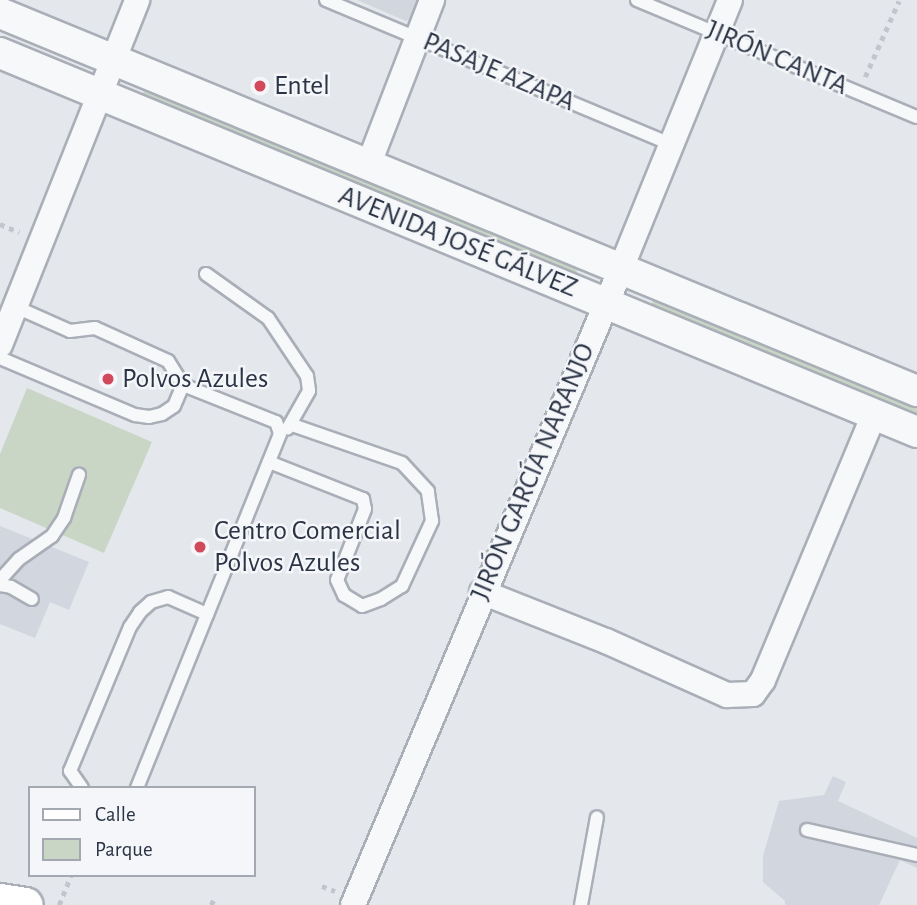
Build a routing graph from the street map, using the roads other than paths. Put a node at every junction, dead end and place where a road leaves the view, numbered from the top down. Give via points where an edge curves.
1 (137, 0) edge
2 (326, 0) edge
3 (432, 0) edge
4 (637, 0) edge
5 (730, 0) edge
6 (0, 13) edge
7 (717, 32) junction
8 (417, 38) junction
9 (0, 53) edge
10 (112, 60) junction
11 (98, 94) junction
12 (917, 117) edge
13 (671, 144) junction
14 (368, 166) junction
15 (620, 271) junction
16 (206, 274) dead end
17 (606, 303) junction
18 (16, 307) junction
19 (0, 345) edge
20 (0, 358) edge
21 (183, 385) junction
22 (917, 391) edge
23 (874, 414) junction
24 (292, 425) junction
25 (917, 432) edge
26 (279, 434) junction
27 (268, 462) junction
28 (79, 475) dead end
29 (0, 580) edge
30 (0, 585) edge
31 (482, 592) junction
32 (32, 599) dead end
33 (207, 614) junction
34 (81, 786) edge
35 (138, 786) edge
36 (597, 817) dead end
37 (807, 830) dead end
38 (917, 855) edge
39 (0, 901) edge
40 (25, 905) edge
41 (353, 905) edge
42 (581, 905) edge

1 - 10 street
2 - 8 lane, PASAJE AZAPA
3 - 8 street
4 - 7 lane, JIRÓN CANTA
5 - 7 street, JIRÓN GARCÍA NARANJO
6 - 10 street, AVENIDA JOSÉ GÁLVEZ
7 - 12 lane, JIRÓN CANTA
7 - 13 street, JIRÓN GARCÍA NARANJO
8 - 13 lane, PASAJE AZAPA
8 - 14 street
9 - 11 street, AVENIDA JOSÉ GÁLVEZ
10 - 11 street
10 - 14 street, AVENIDA JOSÉ GÁLVEZ
11 - 17 street, AVENIDA JOSÉ GÁLVEZ
11 - 18 street
13 - 15 street, JIRÓN GARCÍA NARANJO
14 - 15 street, AVENIDA JOSÉ GÁLVEZ
15 - 17 street, JIRÓN GARCÍA NARANJO
15 - 22 street, AVENIDA JOSÉ GÁLVEZ
16 - 24 lane via 268,318 307,376 309,391
17 - 23 street, AVENIDA JOSÉ GÁLVEZ
17 - 31 street, JIRÓN GARCÍA NARANJO
18 - 19 street
18 - 21 lane via 70,331 95,328 168,361
20 - 21 lane via 135,415 162,414 174,406
21 - 26 lane via 276,422
23 - 25 street, AVENIDA JOSÉ GÁLVEZ
23 - 31 street via 763,680 753,694 727,695
24 - 26 lane
24 - 27 lane via 402,463 428,491 432,521 402,586 362,606 344,595 337,580 365,509 363,499
26 - 27 lane
27 - 33 lane
28 - 29 lane via 64,518 52,536 19,559
30 - 32 lane
31 - 41 street, JIRÓN GARCÍA NARANJO
33 - 34 lane via 168,597 151,602 140,612 70,771
33 - 35 lane
36 - 42 lane
37 - 38 lane
39 - 40 main road

